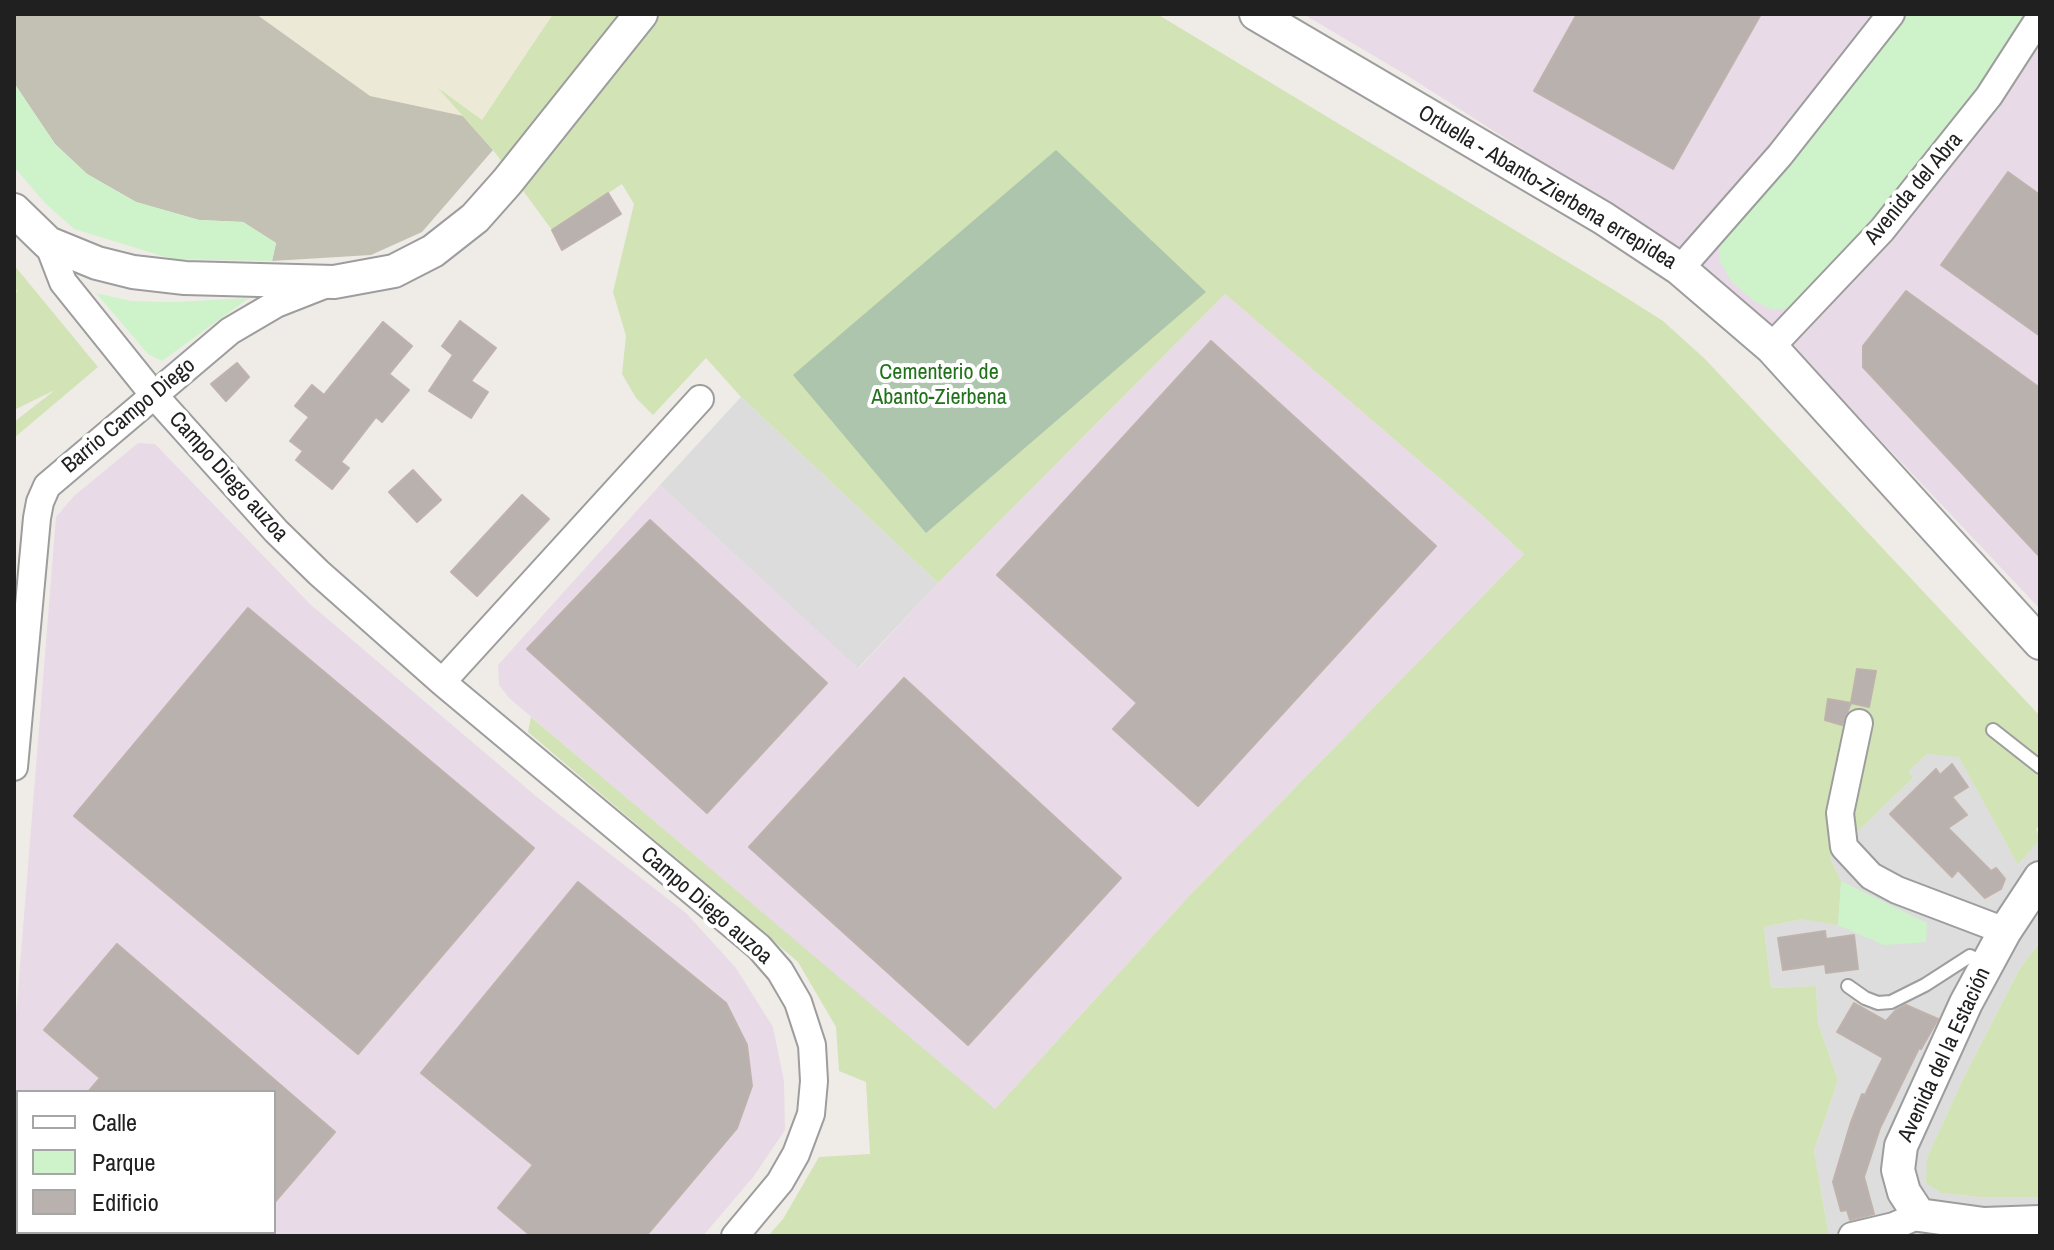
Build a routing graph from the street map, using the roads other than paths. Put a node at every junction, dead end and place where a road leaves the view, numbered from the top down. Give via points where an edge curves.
1 (641, 14) edge
2 (1256, 14) edge
3 (1891, 14) edge
4 (2040, 17) edge
5 (14, 210) edge
6 (48, 243) junction
7 (1680, 269) junction
8 (334, 282) junction
9 (1771, 347) junction
10 (153, 394) junction
11 (700, 399) dead end
12 (2040, 643) edge
13 (442, 682) junction
14 (1859, 723) dead end
15 (1993, 730) dead end
16 (14, 767) edge
17 (2040, 767) edge
18 (2040, 878) edge
19 (2005, 931) junction
20 (1987, 964) junction
21 (1848, 986) dead end
22 (1919, 1215) junction
23 (2040, 1222) edge
24 (735, 1236) edge
25 (1852, 1236) edge

1 - 8 street via 475,218 433,251 394,271
2 - 7 street, Ortuella - Abanto-Zierbena errepidea via 1603,218
3 - 7 street via 1780,155
4 - 9 street, Avenida del Abra via 1989,96 1910,196
5 - 6 street
6 - 8 street via 133,272
6 - 10 street, Campo Diego auzoa via 63,282
7 - 9 street, Ortuella - Abanto-Zierbena errepidea
8 - 10 street, Barrio Campo Diego via 276,304 230,331
9 - 12 street, Ortuella - Abanto-Zierbena errepidea
10 - 13 street, Campo Diego auzoa via 287,542
10 - 16 street, Barrio Campo Diego via 57,475 40,502
11 - 13 street
13 - 24 street, Campo Diego auzoa via 759,947 798,1002 812,1045 811,1114 780,1182
14 - 19 street via 1840,813 1844,847 1871,876 1897,890
15 - 17 lane
18 - 19 street, Avenida del la Estación
19 - 20 street, Avenida del la Estación
20 - 21 lane via 1970,956 1891,1002 1878,1003
20 - 22 street, Avenida del la Estación via 1901,1146 1898,1170
22 - 23 street via 1984,1224
22 - 25 street

